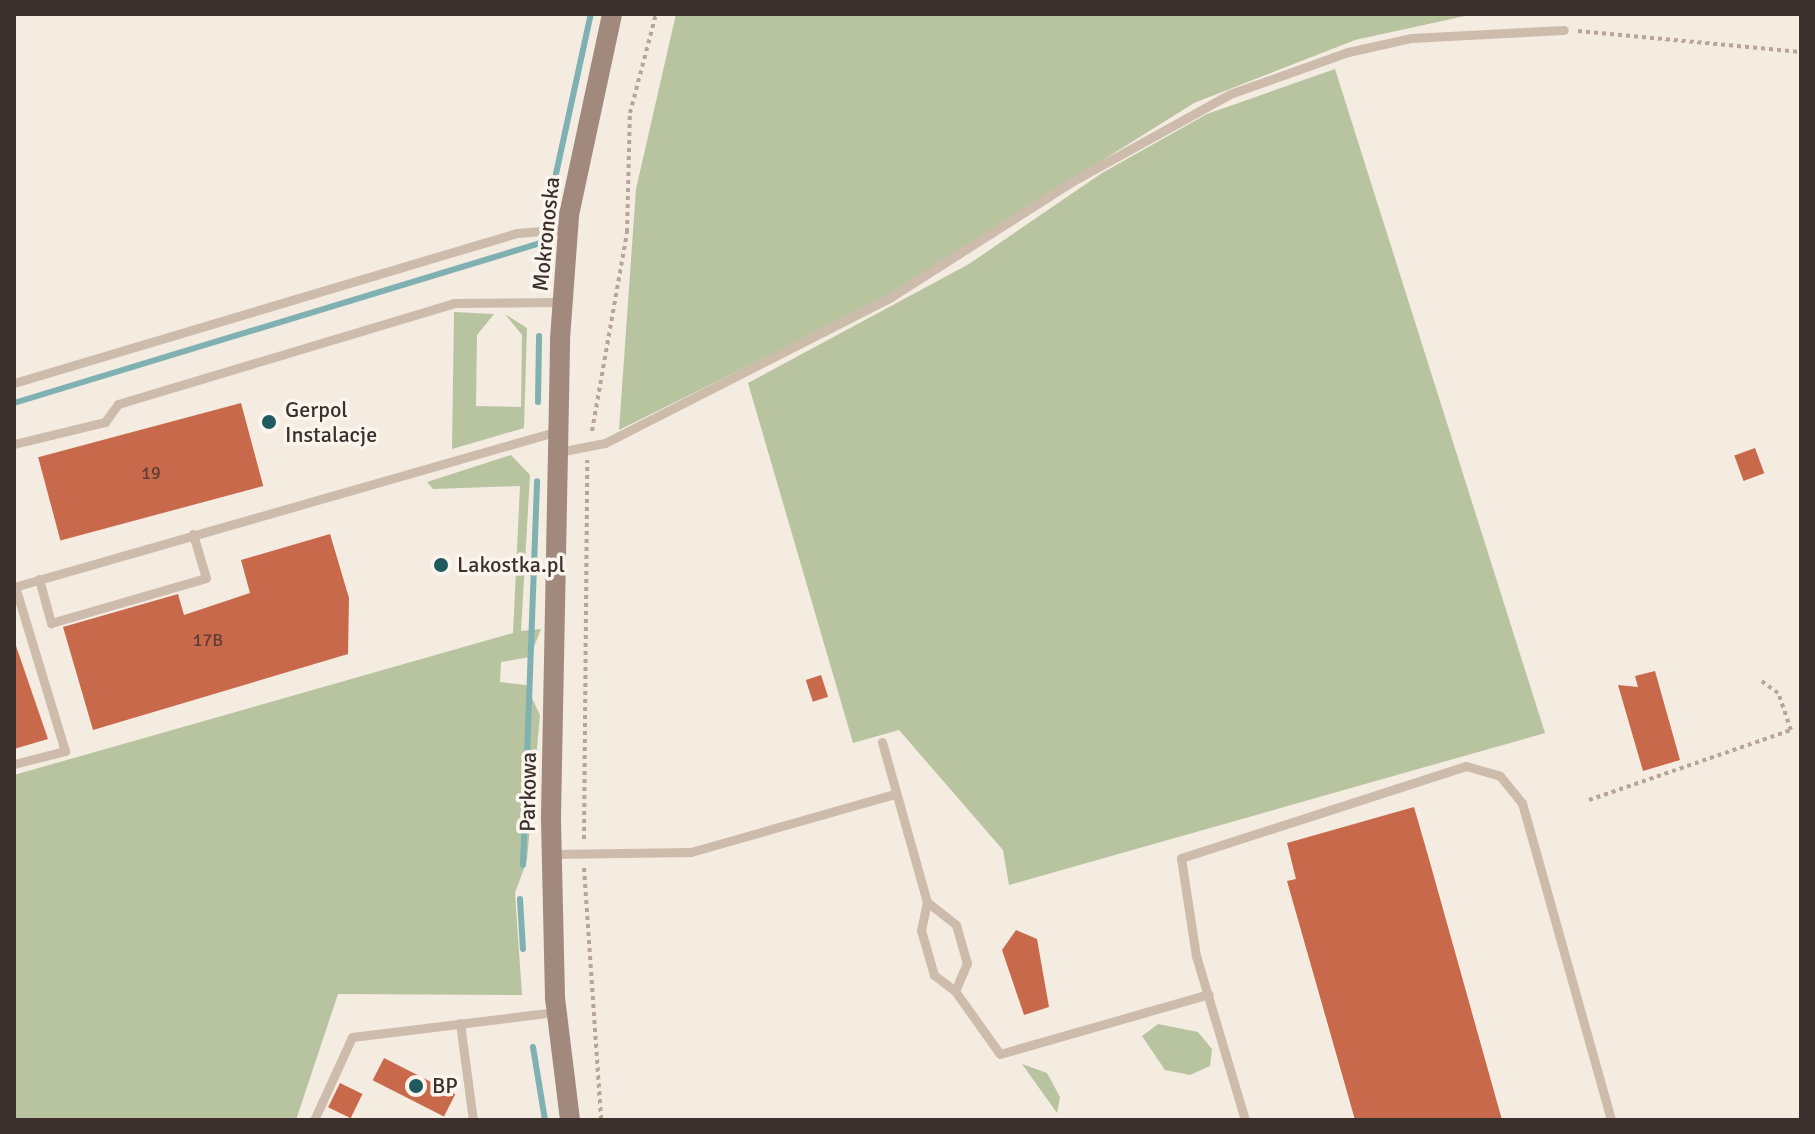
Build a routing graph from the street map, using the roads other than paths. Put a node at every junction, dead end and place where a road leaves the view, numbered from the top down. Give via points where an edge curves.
1 (612, 14) edge
2 (1564, 30) road end
3 (568, 229) junction
4 (562, 302) junction
5 (14, 383) edge
6 (558, 431) junction
7 (14, 444) edge
8 (558, 458) junction
9 (193, 534) junction
10 (39, 579) junction
11 (15, 587) edge
12 (882, 742) dead end
13 (14, 764) edge
14 (895, 794) junction
15 (552, 854) junction
16 (927, 902) junction
17 (955, 991) junction
18 (1209, 994) junction
19 (556, 1012) junction
20 (460, 1023) junction
21 (314, 1120) edge
22 (473, 1120) edge
23 (570, 1120) edge
24 (1245, 1120) edge
25 (1611, 1120) edge

1 - 3 main road, Mokronoska
2 - 8 lane via 1411,38 1348,52 1230,94 1086,173 891,297 588,450
3 - 4 main road, Mokronoska
3 - 5 lane via 517,233
4 - 6 main road, Mokronoska
4 - 7 lane via 454,303 118,404 105,422
6 - 8 main road, Mokronoska
6 - 9 lane
8 - 15 main road, Parkowa
9 - 10 lane
9 - 10 lane via 206,578 51,623
10 - 11 lane
11 - 13 lane via 65,751
12 - 14 lane
14 - 15 lane via 691,852
14 - 16 lane
15 - 19 main road, Parkowa
16 - 17 lane via 921,930 934,975
16 - 17 lane via 956,925 967,963
17 - 18 lane via 1000,1054
18 - 24 lane
18 - 25 lane via 1181,858 1466,766 1484,767 1522,803
19 - 20 lane
19 - 23 main road, Parkowa
20 - 21 lane via 352,1037
20 - 22 lane

